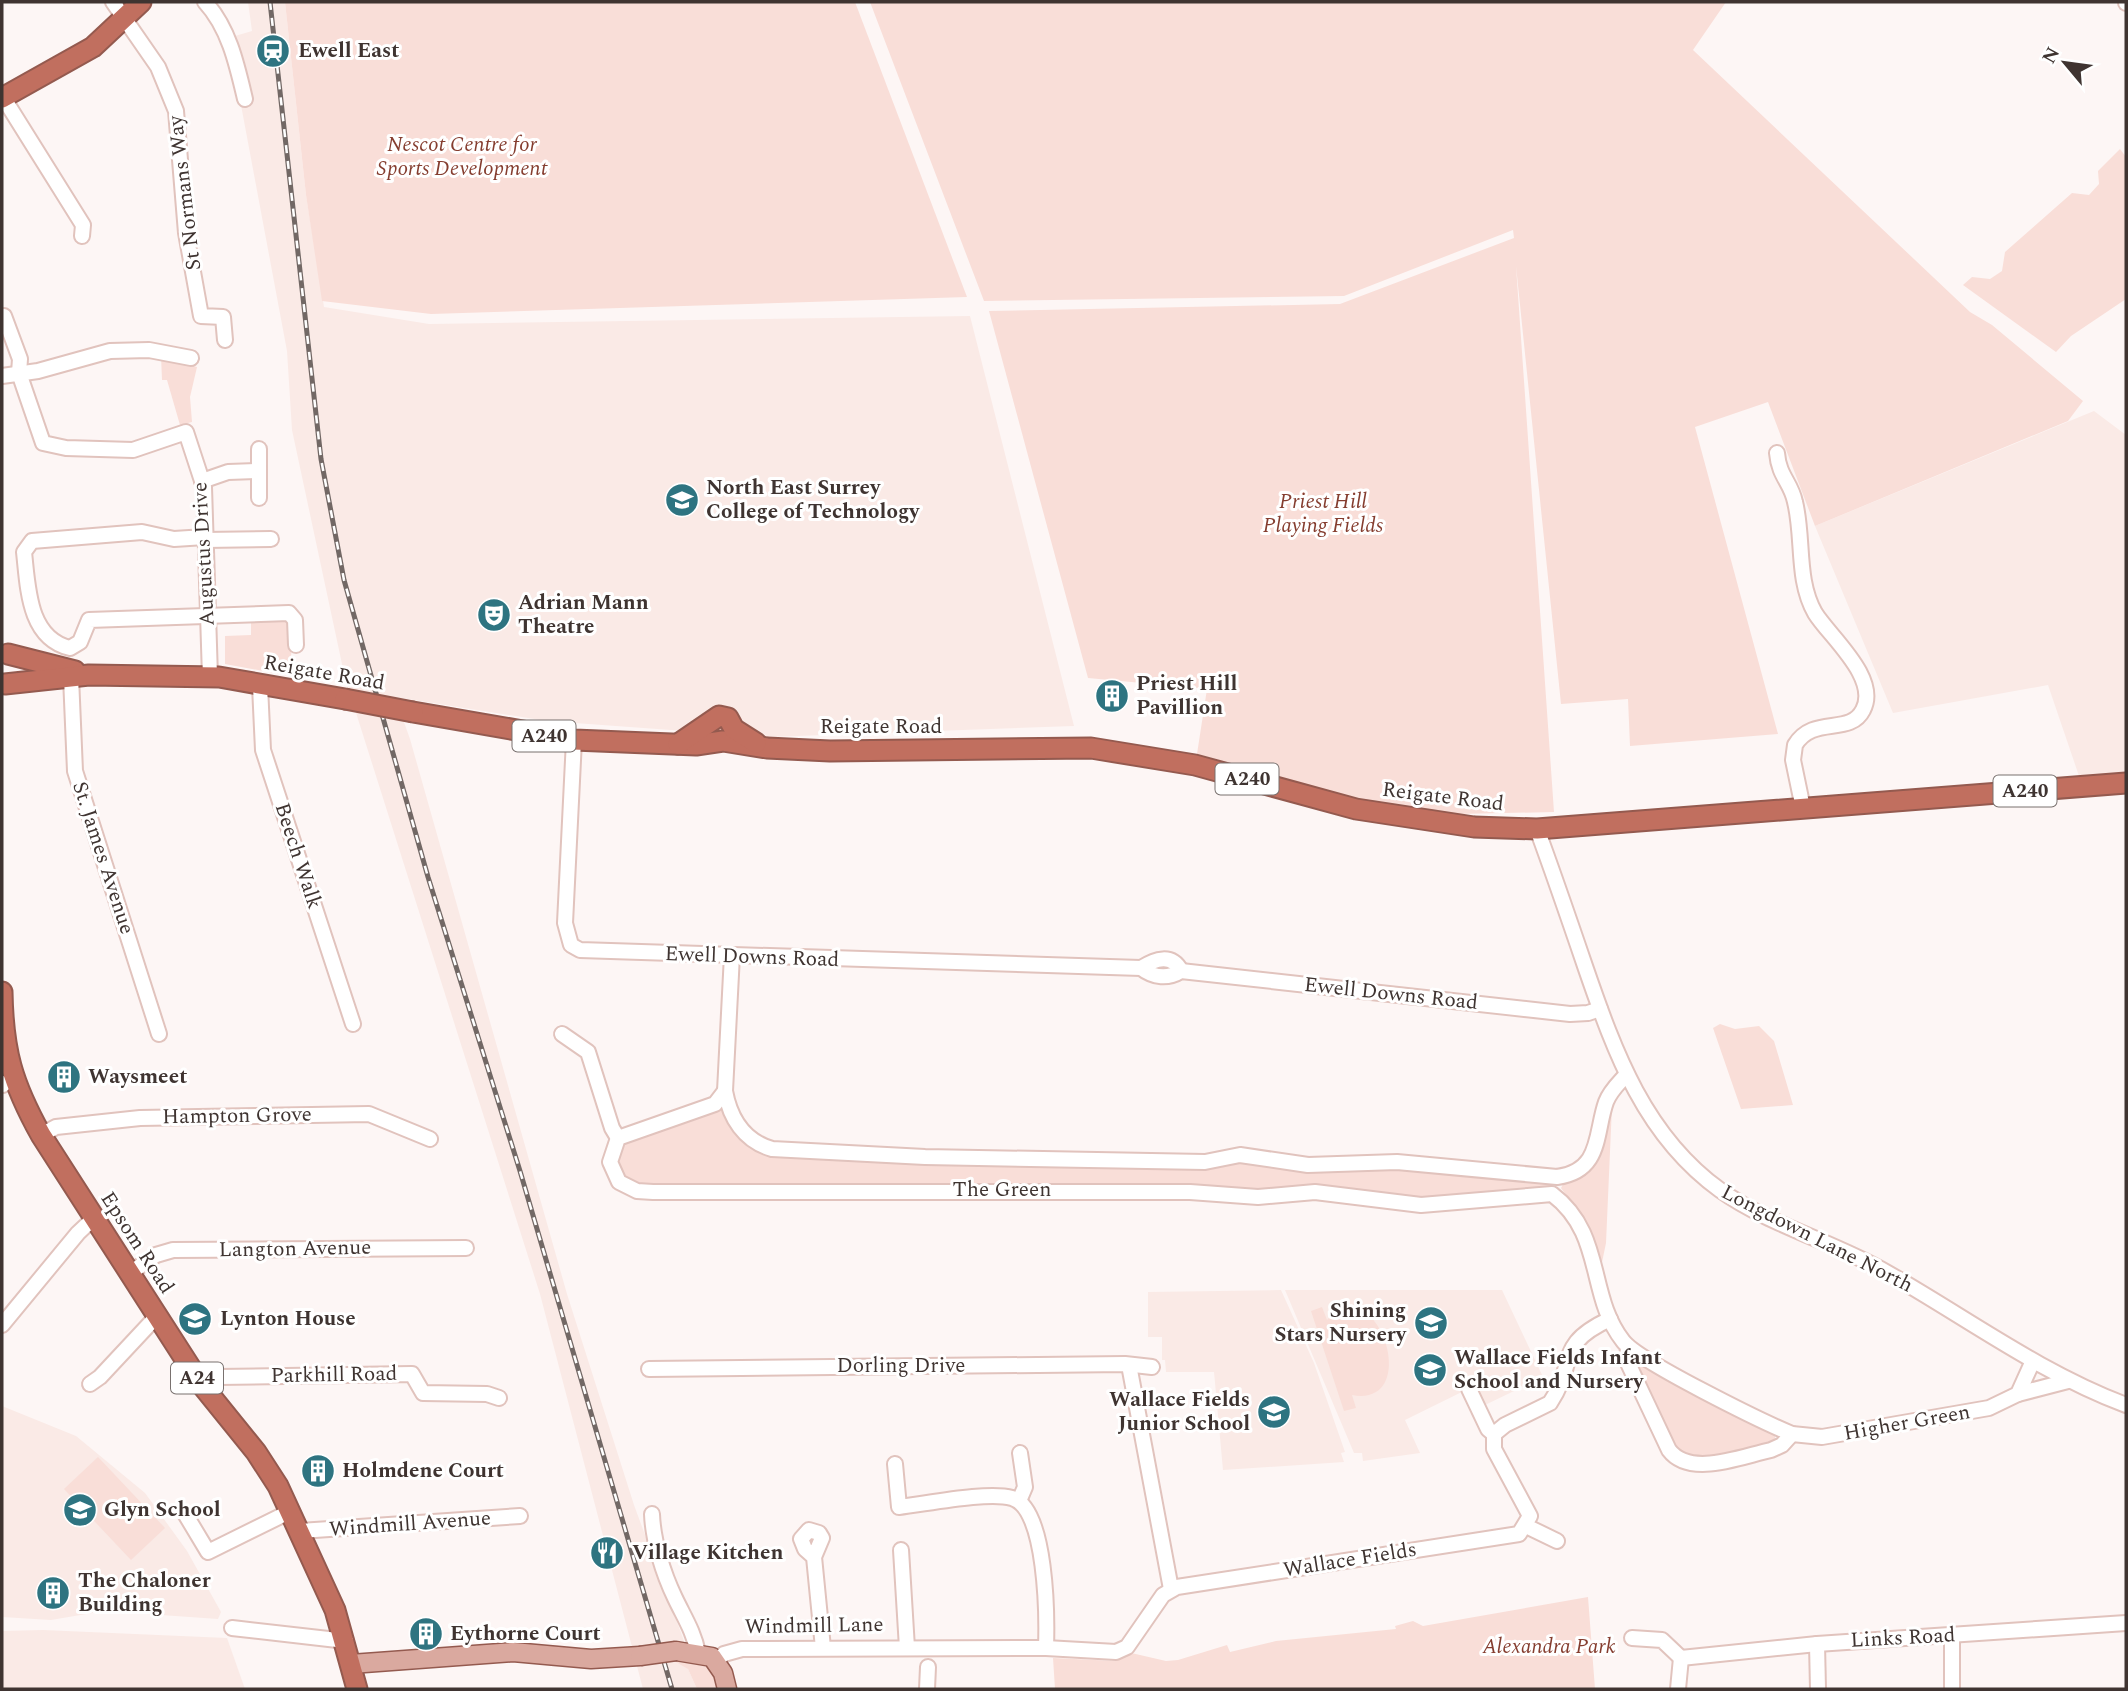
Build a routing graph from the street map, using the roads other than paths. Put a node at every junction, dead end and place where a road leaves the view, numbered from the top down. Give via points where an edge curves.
1 (113, 2) edge
2 (141, 2) edge
3 (205, 2) edge
4 (124, 20) junction
5 (2, 98) edge
6 (245, 99) dead end
7 (82, 236) dead end
8 (4, 316) dead end
9 (225, 341) dead end
10 (191, 358) dead end
11 (19, 373) junction
12 (2, 376) edge
13 (259, 449) dead end
14 (1777, 453) dead end
15 (259, 471) junction
16 (202, 481) junction
17 (260, 498) dead end
18 (205, 539) junction
19 (271, 539) dead end
20 (208, 616) junction
21 (296, 645) dead end
22 (4, 647) edge
23 (80, 676) junction
24 (210, 677) junction
25 (4, 686) edge
26 (260, 686) junction
27 (574, 740) junction
28 (2126, 783) edge
29 (1803, 808) junction
30 (1537, 829) junction
31 (732, 955) junction
32 (2, 992) edge
33 (1600, 1009) junction
34 (2, 1023) edge
35 (353, 1024) dead end
36 (159, 1034) dead end
37 (562, 1034) dead end
38 (1626, 1075) junction
39 (724, 1091) junction
40 (41, 1135) junction
41 (618, 1138) junction
42 (430, 1139) dead end
43 (1562, 1176) junction
44 (1552, 1194) junction
45 (94, 1218) junction
46 (466, 1248) dead end
47 (130, 1273) junction
48 (157, 1317) junction
49 (1610, 1319) junction
50 (2, 1325) edge
51 (1628, 1347) junction
52 (2032, 1363) junction
53 (1129, 1365) junction
54 (1152, 1367) dead end
55 (649, 1368) dead end
56 (2068, 1381) junction
57 (90, 1384) dead end
58 (201, 1384) junction
59 (1469, 1389) dead end
60 (2018, 1394) junction
61 (499, 1398) dead end
62 (2126, 1405) edge
63 (1494, 1434) junction
64 (1792, 1434) junction
65 (1020, 1454) dead end
66 (895, 1464) dead end
67 (1019, 1501) junction
68 (291, 1511) junction
69 (184, 1512) dead end
70 (652, 1514) dead end
71 (520, 1516) dead end
72 (1526, 1526) junction
73 (300, 1531) junction
74 (1557, 1541) dead end
75 (901, 1550) dead end
76 (814, 1557) dead end
77 (1171, 1589) junction
78 (2126, 1623) edge
79 (232, 1628) dead end
80 (1952, 1636) junction
81 (1632, 1638) dead end
82 (346, 1641) junction
83 (1817, 1643) junction
84 (908, 1647) junction
85 (823, 1648) junction
86 (1046, 1648) junction
87 (698, 1653) junction
88 (1681, 1658) junction
89 (716, 1661) junction
90 (351, 1664) junction
91 (928, 1667) dead end
92 (357, 1689) edge
93 (727, 1689) edge
94 (927, 1689) edge
95 (1678, 1689) edge
96 (1818, 1689) edge
97 (1952, 1689) edge

1 - 4 street
2 - 4 highway
3 - 6 street via 219,20 237,62
4 - 5 highway via 93,47
4 - 9 street, St Normans Way via 158,67 172,97 201,316 223,317
5 - 7 street via 83,225
8 - 11 street via 20,359
10 - 11 street via 149,350 110,351
11 - 12 street
11 - 16 street, Augustus Drive via 43,443 48,446 133,450 186,432
13 - 15 street
14 - 29 street via 1778,468 1795,500 1811,604 1845,648 1866,696 1864,708 1852,722 1813,728 1795,745 1793,760
15 - 16 street via 228,472
15 - 17 street
16 - 18 street, Augustus Drive
18 - 19 street
18 - 20 street, Augustus Drive
18 - 20 street via 122,533 32,541 24,552 34,614 50,639 64,647 70,649 80,642 89,620
20 - 21 street via 289,613 295,620
20 - 24 street, Augustus Drive
22 - 23 highway, Reigate Road / A240
22 - 25 highway via 11,669
23 - 24 highway, Reigate Road / A240
23 - 25 highway, Reigate Road / A240
23 - 36 street, St. James Avenue via 75,771
24 - 26 highway, Reigate Road / A240
26 - 27 highway, Reigate Road / A240, bridge
26 - 35 street, Beech Walk via 263,750
27 - 30 highway, Reigate Road / A240 via 676,745 721,733 760,746 863,751 1091,748 1195,765 1356,809 1474,827
27 - 31 street, Ewell Downs Road via 565,923 571,945 592,953
28 - 29 highway, Reigate Road / A240
29 - 30 highway, Reigate Road / A240
30 - 33 street, Longdown Lane North
31 - 33 street, Ewell Downs Road via 1141,968 1162,976 1181,971 1570,1014
31 - 39 street, The Green
32 - 34 highway, A24
33 - 38 street, Longdown Lane North
34 - 40 highway, Epsom Road / A24 via 10,1072
37 - 41 street via 588,1052
38 - 43 street via 1606,1102 1596,1148 1583,1166
38 - 52 street, Longdown Lane North via 1665,1139 1723,1192 1887,1272
39 - 41 street via 715,1104
39 - 43 street, The Green via 732,1116 750,1139 784,1150 1205,1162 1240,1155 1308,1165 1398,1162
40 - 42 street, Hampton Grove via 56,1128 140,1118 369,1114
40 - 45 highway, Epsom Road / A24
41 - 44 street, The Green via 612,1151 612,1173 618,1182 637,1191 1177,1191 1258,1198 1315,1192 1421,1205
43 - 44 street
44 - 49 street via 1569,1207 1582,1227
45 - 47 highway, Epsom Road / A24
45 - 50 street
46 - 47 street, Langton Avenue via 173,1250 156,1255
47 - 48 highway, Epsom Road / A24
48 - 57 street
48 - 58 highway, Epsom Road / A24
49 - 51 street, Higher Green
49 - 63 street via 1576,1340 1550,1403
51 - 64 street, Higher Green
51 - 64 street, Higher Green via 1627,1361 1669,1450 1679,1461 1701,1464 1771,1450
52 - 56 street, Longdown Lane North
52 - 60 street
53 - 54 street, Dorling Drive
53 - 55 street, Dorling Drive
53 - 77 street
56 - 60 street, Higher Green
56 - 62 street, Longdown Lane North
58 - 61 street, Parkhill Road via 218,1377 412,1374 423,1393
58 - 68 highway, Epsom Road / A24 via 256,1452
59 - 63 street
60 - 64 street, Higher Green via 1966,1413 1822,1437
63 - 72 street via 1494,1449 1530,1516
65 - 67 street via 1025,1487
66 - 67 street via 900,1507 1001,1496
67 - 86 street via 1035,1528 1045,1589
68 - 69 street via 208,1552
68 - 73 highway, Epsom Road / A24
70 - 87 street via 653,1532 673,1594 695,1636
71 - 73 street, Windmill Avenue
72 - 74 street
72 - 77 street, Wallace Fields via 1509,1537
73 - 82 highway, Epsom Road / A24
75 - 84 street
76 - 85 street
77 - 86 street, Windmill Lane via 1123,1651
78 - 80 street, Links Road
79 - 82 street
80 - 83 street, Links Road
80 - 97 street
81 - 88 street via 1662,1640
82 - 90 highway, Epsom Road / A24
83 - 88 street, Links Road
83 - 96 street
84 - 85 street, Windmill Lane
84 - 86 street, Windmill Lane
85 - 89 street, Windmill Lane via 733,1650
87 - 89 main road
87 - 90 main road, bridge via 591,1659 513,1652
88 - 95 street
89 - 93 main road
90 - 92 highway, A24
91 - 94 street

